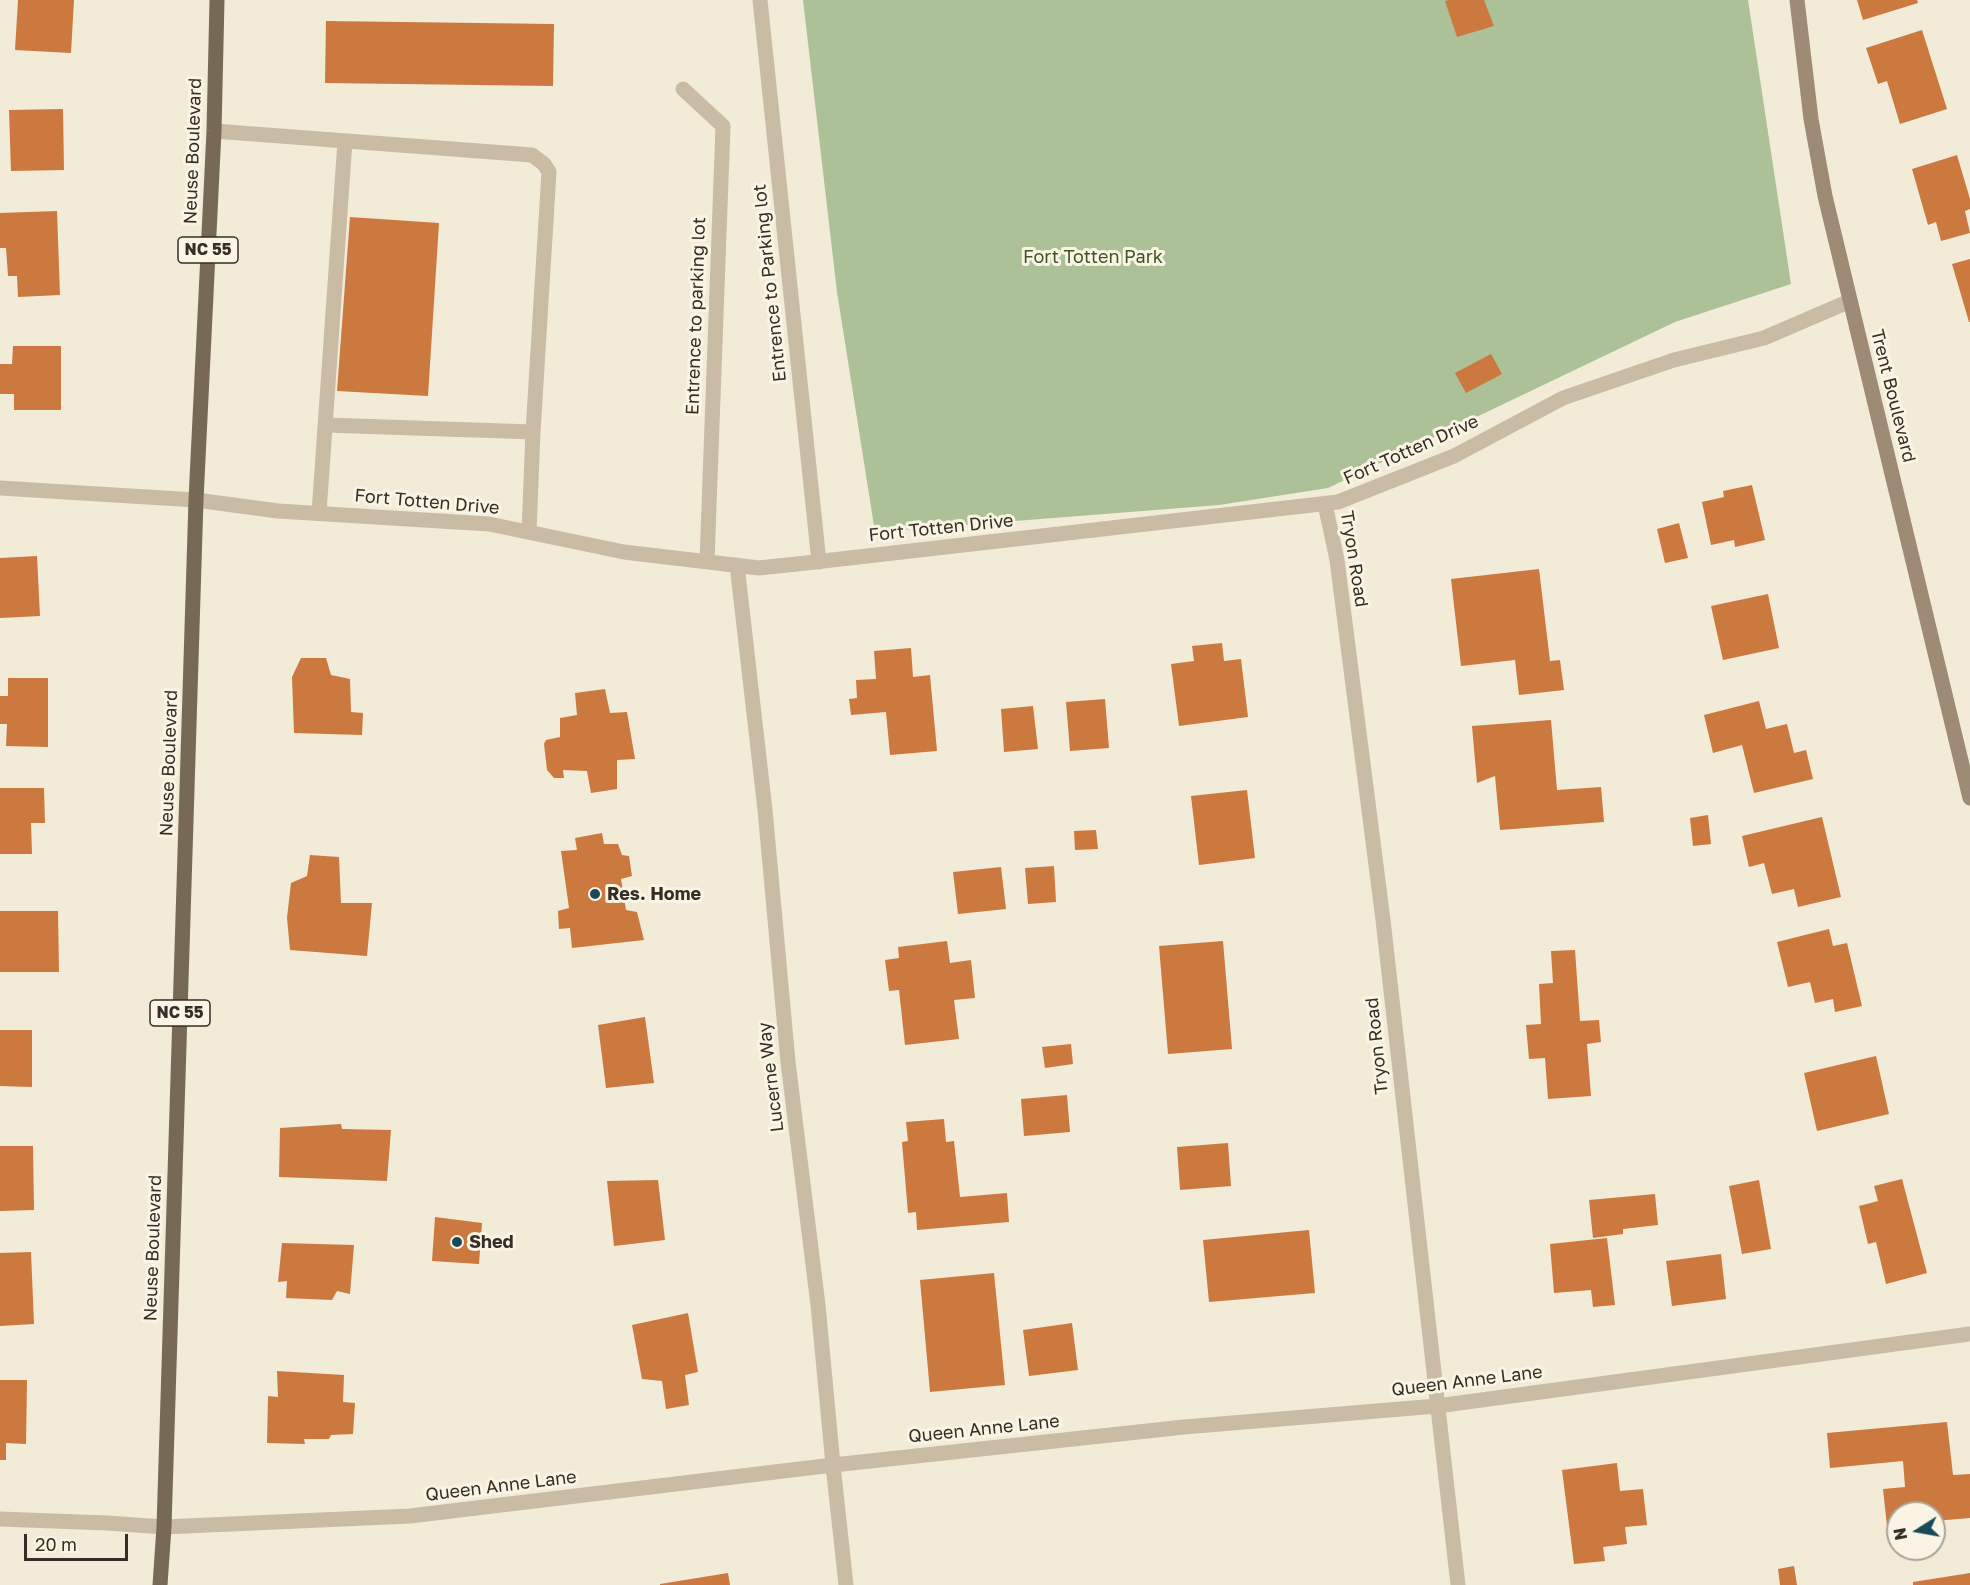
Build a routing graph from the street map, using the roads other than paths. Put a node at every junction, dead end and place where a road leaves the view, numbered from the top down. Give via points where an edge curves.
1 (217, 0) edge
2 (760, 0) edge
3 (1797, 0) edge
4 (683, 89) dead end
5 (214, 131) junction
6 (345, 141) junction
7 (1850, 302) junction
8 (326, 425) junction
9 (533, 432) junction
10 (0, 488) edge
11 (196, 500) junction
12 (1325, 504) junction
13 (319, 513) junction
14 (529, 532) junction
15 (707, 561) junction
16 (819, 562) junction
17 (737, 565) junction
18 (1970, 798) edge
19 (1970, 1334) edge
20 (1437, 1406) junction
21 (833, 1465) junction
22 (0, 1519) edge
23 (164, 1527) junction
24 (160, 1585) edge
25 (165, 1585) edge
26 (846, 1585) edge
27 (1458, 1585) edge

1 - 5 main road, Neuse Boulevard / NC 55
2 - 16 street, Entrence to Parking lot
3 - 7 street, Trent Boulevard via 1811,119
4 - 15 street, Entrence to parking lot via 723,126
5 - 6 street
5 - 11 main road, Neuse Boulevard / NC 55
6 - 8 street
6 - 9 street via 532,155 544,164 549,172
7 - 12 street, Fort Totten Drive via 1764,338 1674,360 1563,398 1454,456
7 - 18 street, Trent Boulevard
8 - 9 street
8 - 13 street
9 - 14 street
10 - 11 street, Fort Totten Drive
11 - 13 street, Fort Totten Drive
11 - 23 main road, Neuse Boulevard / NC 55
12 - 16 street, Fort Totten Drive
12 - 20 street, Tryon Road via 1337,560 1383,920
13 - 14 street, Fort Totten Drive via 489,524
14 - 15 street, Fort Totten Drive via 624,552
15 - 17 street, Fort Totten Drive
16 - 17 street, Fort Totten Drive via 759,568
17 - 21 street, Lucerne Way
19 - 20 street, Queen Anne Lane
20 - 21 street, Queen Anne Lane via 1184,1427
20 - 27 street, Tryon Road
21 - 23 street, Queen Anne Lane via 410,1516
21 - 26 street, Lucerne Way
22 - 23 street, Queen Anne Lane
23 - 24 main road, Neuse Boulevard / NC 55
23 - 25 main road, Neuse Boulevard / NC 55

